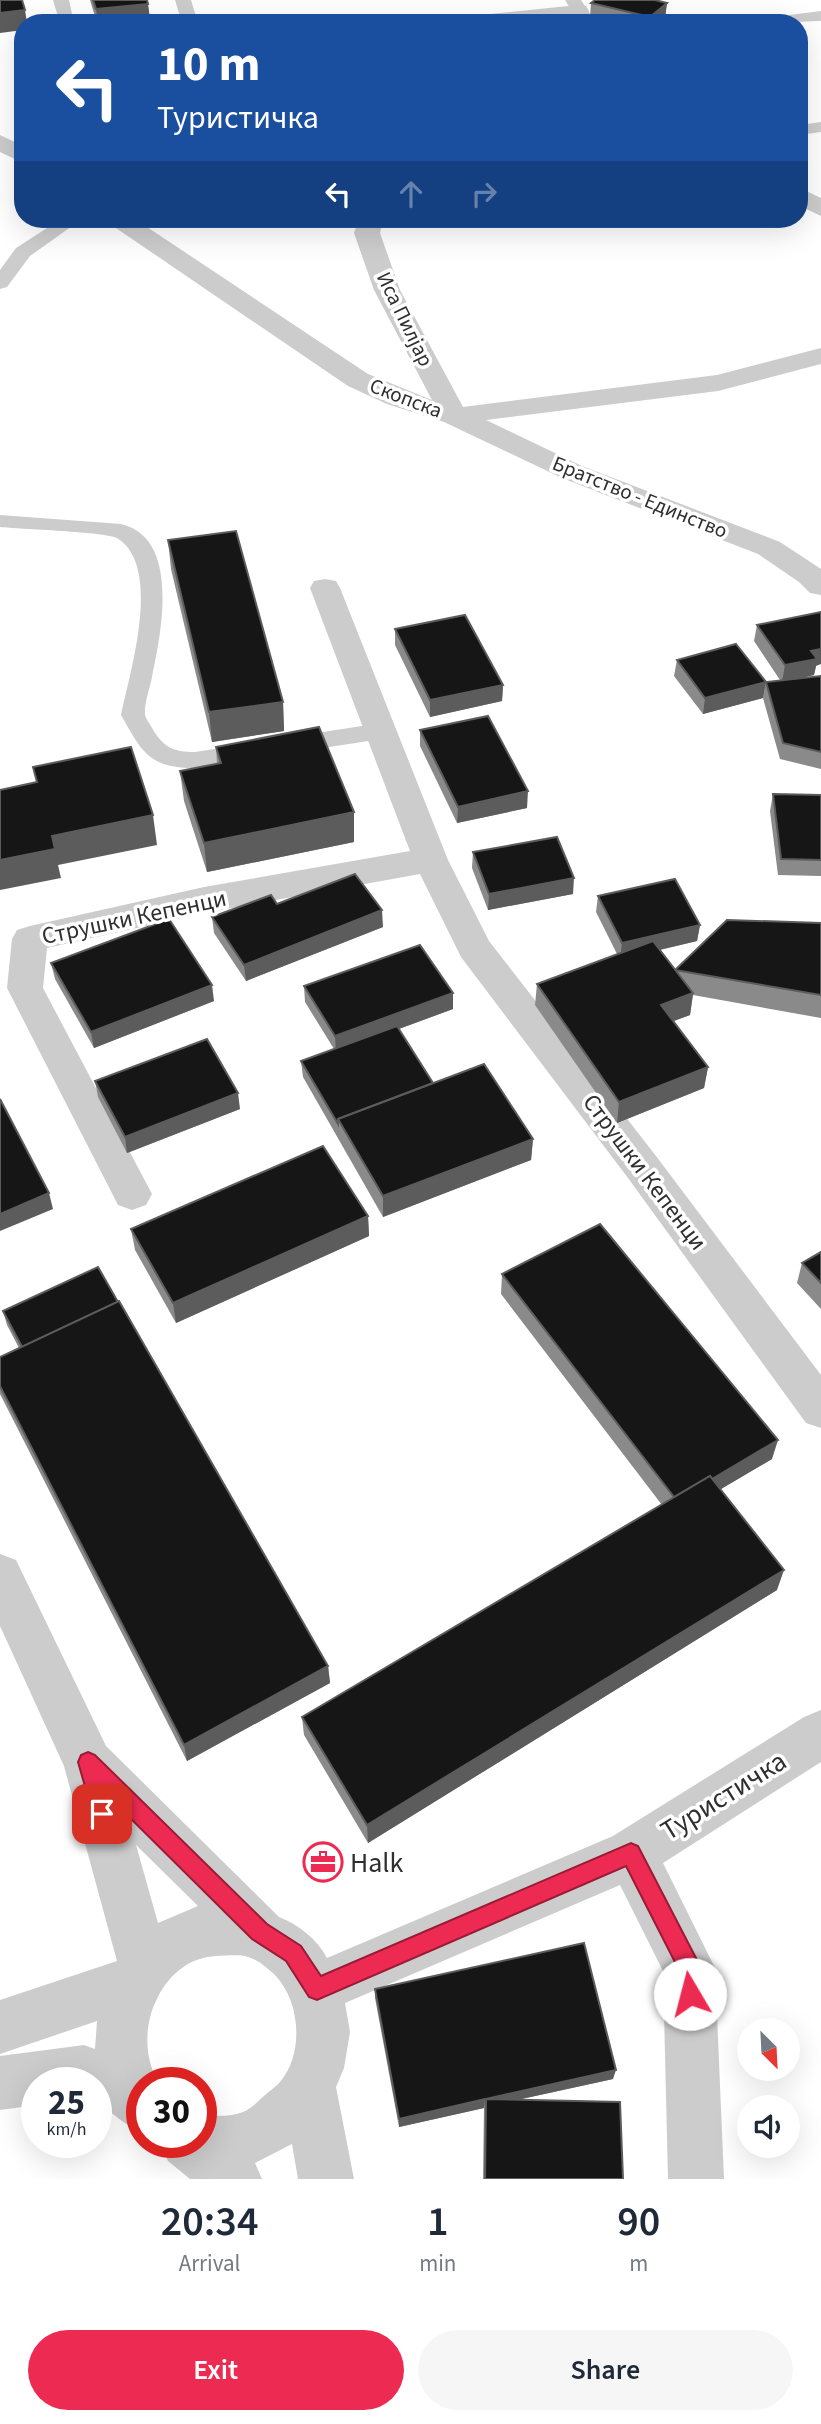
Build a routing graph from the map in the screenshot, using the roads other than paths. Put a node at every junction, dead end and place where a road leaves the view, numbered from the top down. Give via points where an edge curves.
1 (580, 11) edge
2 (553, 14) edge
3 (59, 228) edge
4 (132, 228) edge
5 (368, 228) edge
6 (0, 283) edge
7 (821, 356) edge
8 (454, 416) junction
9 (0, 522) edge
10 (821, 586) edge
11 (325, 587) dead end
12 (381, 731) junction
13 (431, 860) junction
14 (132, 1194) dead end
15 (821, 1409) edge
16 (0, 1575) edge
17 (821, 1734) edge
18 (88, 1762) junction
19 (631, 1854) junction
20 (259, 1931) junction
21 (141, 1974) junction
22 (317, 1989) junction
23 (0, 2027) edge
24 (126, 2072) edge
25 (0, 2083) edge
26 (309, 2087) junction
27 (126, 2094) edge
28 (217, 2145) edge
29 (207, 2158) edge
30 (234, 2179) edge
31 (326, 2179) edge
32 (696, 2179) edge

1 - 2 street
3 - 6 lane via 23,252
4 - 8 street, Скопска via 358,380
5 - 8 street, Иса Пилјар via 387,290
7 - 8 street, Скопска via 718,383
8 - 10 street, Братство - Единство via 572,472 769,548
9 - 12 lane via 121,530 142,551 148,567 151,614 132,715 154,751 173,761 195,760
11 - 12 street, Струшки Кепенци
12 - 13 street, Струшки Кепенци
13 - 14 street, Струшки Кепенци via 204,900 30,939 25,988
13 - 15 street, Струшки Кепенци via 474,948
16 - 18 street
17 - 19 street, Туристичка
18 - 20 street
18 - 21 street
19 - 22 street, Туристичка
19 - 32 street via 689,1968
20 - 21 street via 226,1926 192,1933 167,1947
20 - 22 street via 294,1953
21 - 23 street
21 - 24 street via 122,2017 120,2055
22 - 26 street via 324,2021 322,2054
25 - 27 street via 84,2072
26 - 28 street via 285,2118 254,2137
26 - 31 street
29 - 30 street

